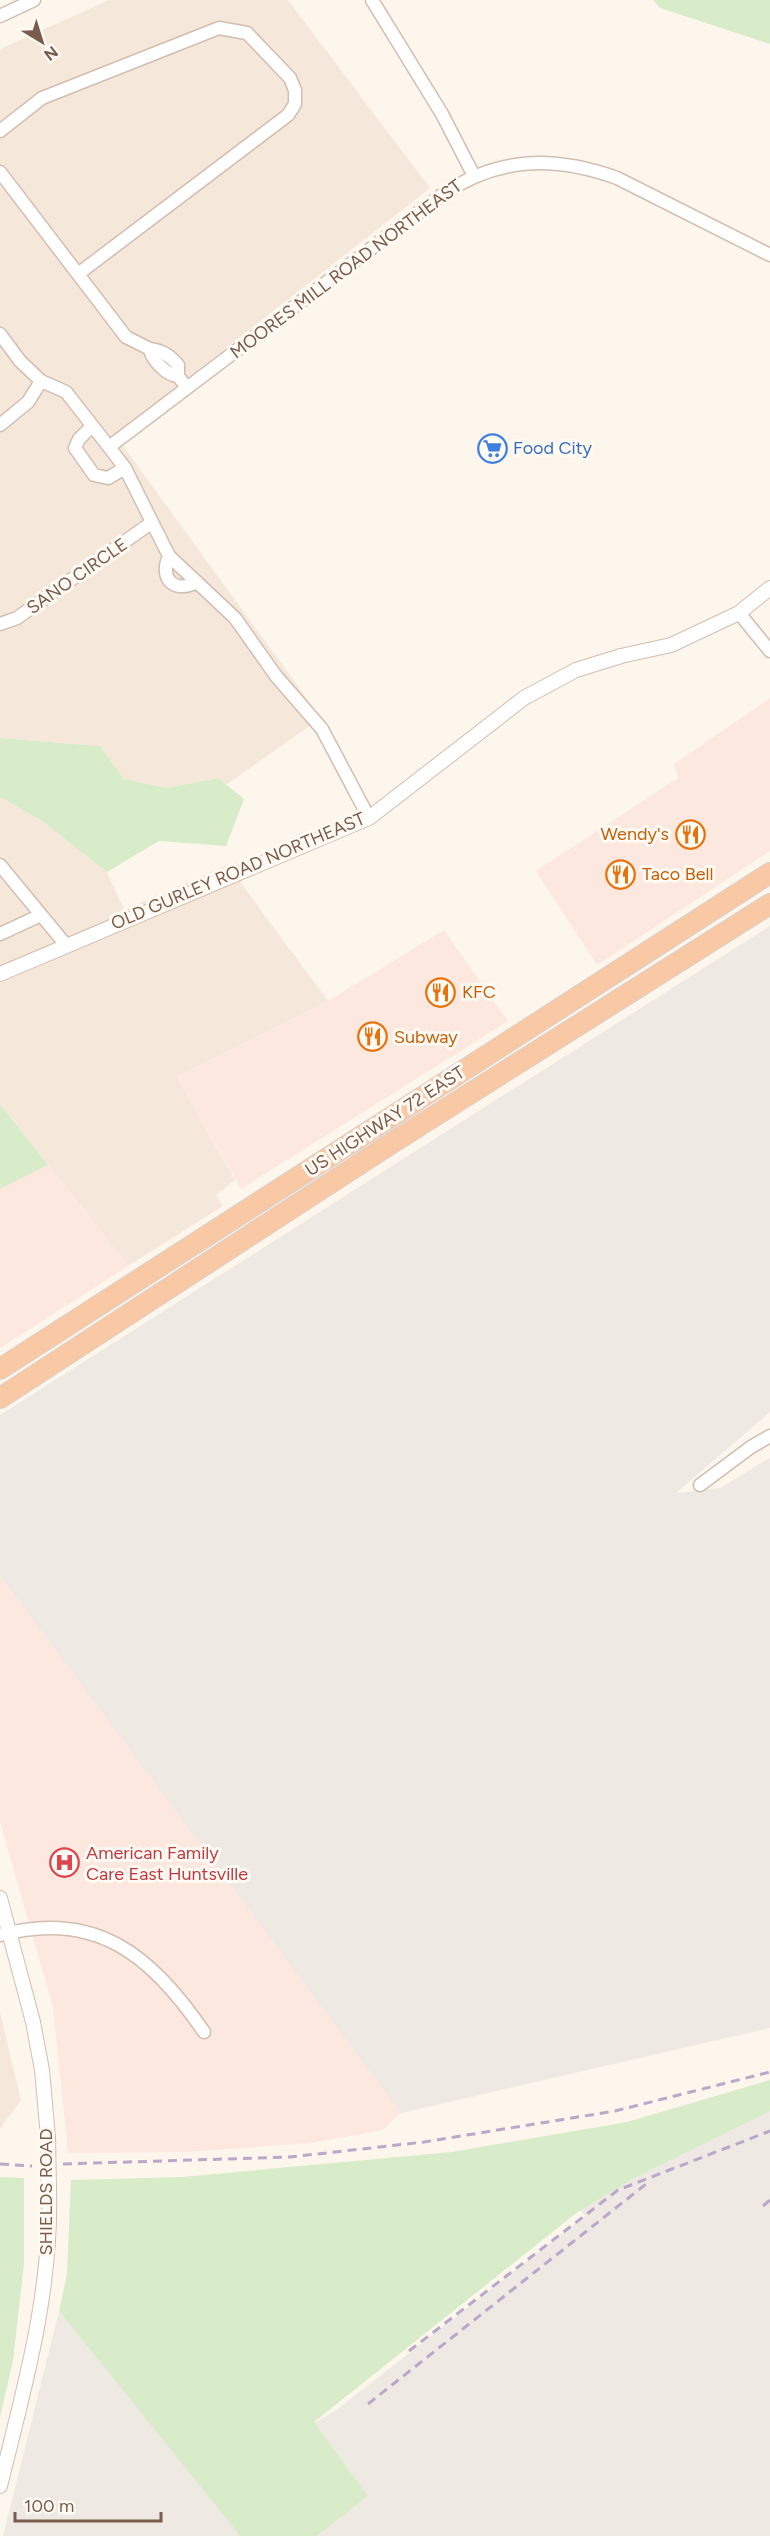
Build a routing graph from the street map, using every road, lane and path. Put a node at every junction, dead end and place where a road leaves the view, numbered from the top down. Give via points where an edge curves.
1 (34, 0) edge
2 (372, 0) edge
3 (0, 16) edge
4 (0, 131) edge
5 (0, 172) edge
6 (474, 176) junction
7 (770, 255) edge
8 (78, 274) junction
9 (0, 334) edge
10 (41, 381) junction
11 (187, 388) junction
12 (0, 425) edge
13 (92, 426) junction
14 (109, 447) junction
15 (125, 468) junction
16 (151, 523) junction
17 (770, 588) edge
18 (739, 613) junction
19 (0, 624) edge
20 (770, 651) edge
21 (369, 818) junction
22 (0, 865) edge
23 (770, 873) edge
24 (770, 904) edge
25 (41, 915) junction
26 (0, 934) edge
27 (66, 945) junction
28 (0, 974) edge
29 (0, 1369) edge
30 (0, 1398) edge
31 (770, 1436) edge
32 (700, 1485) dead end
33 (0, 1898) edge
34 (4, 1934) edge
35 (204, 2032) dead end
36 (0, 2486) edge

1 - 3 street
2 - 6 street via 442,114
4 - 8 street via 42,98 219,28 248,33 290,78 295,104 288,115
5 - 8 street
6 - 7 street, MOORES MILL ROAD NORTHEAST via 536,161 590,169 617,178
6 - 11 street, MOORES MILL ROAD NORTHEAST via 443,194
8 - 11 street via 126,337 171,357
9 - 10 street
10 - 12 street via 28,402
10 - 13 street via 66,392
11 - 14 street, MOORES MILL ROAD NORTHEAST
13 - 14 street
13 - 15 street via 75,448 94,475 108,478
14 - 15 street
15 - 16 street
16 - 19 street, SANO CIRCLE via 16,618
16 - 21 street via 169,556 167,577 178,587 197,582 235,618 276,676 322,729
17 - 18 street, OLD GURLEY ROAD NORTHEAST
18 - 20 street
18 - 21 street, OLD GURLEY ROAD NORTHEAST via 671,645 576,670 524,698
21 - 27 street, OLD GURLEY ROAD NORTHEAST
22 - 25 street
23 - 29 highway, US HIGHWAY 72 EAST
24 - 30 highway, US HIGHWAY 72 EAST via 395,1141
25 - 26 street
25 - 27 street
27 - 28 street, OLD GURLEY ROAD NORTHEAST
31 - 32 street
33 - 34 street, SHIELDS ROAD
34 - 35 street via 41,1927 65,1929 124,1947 164,1978
34 - 36 street, SHIELDS ROAD, bridge via 33,2022 42,2070 49,2190 48,2248 36,2337

